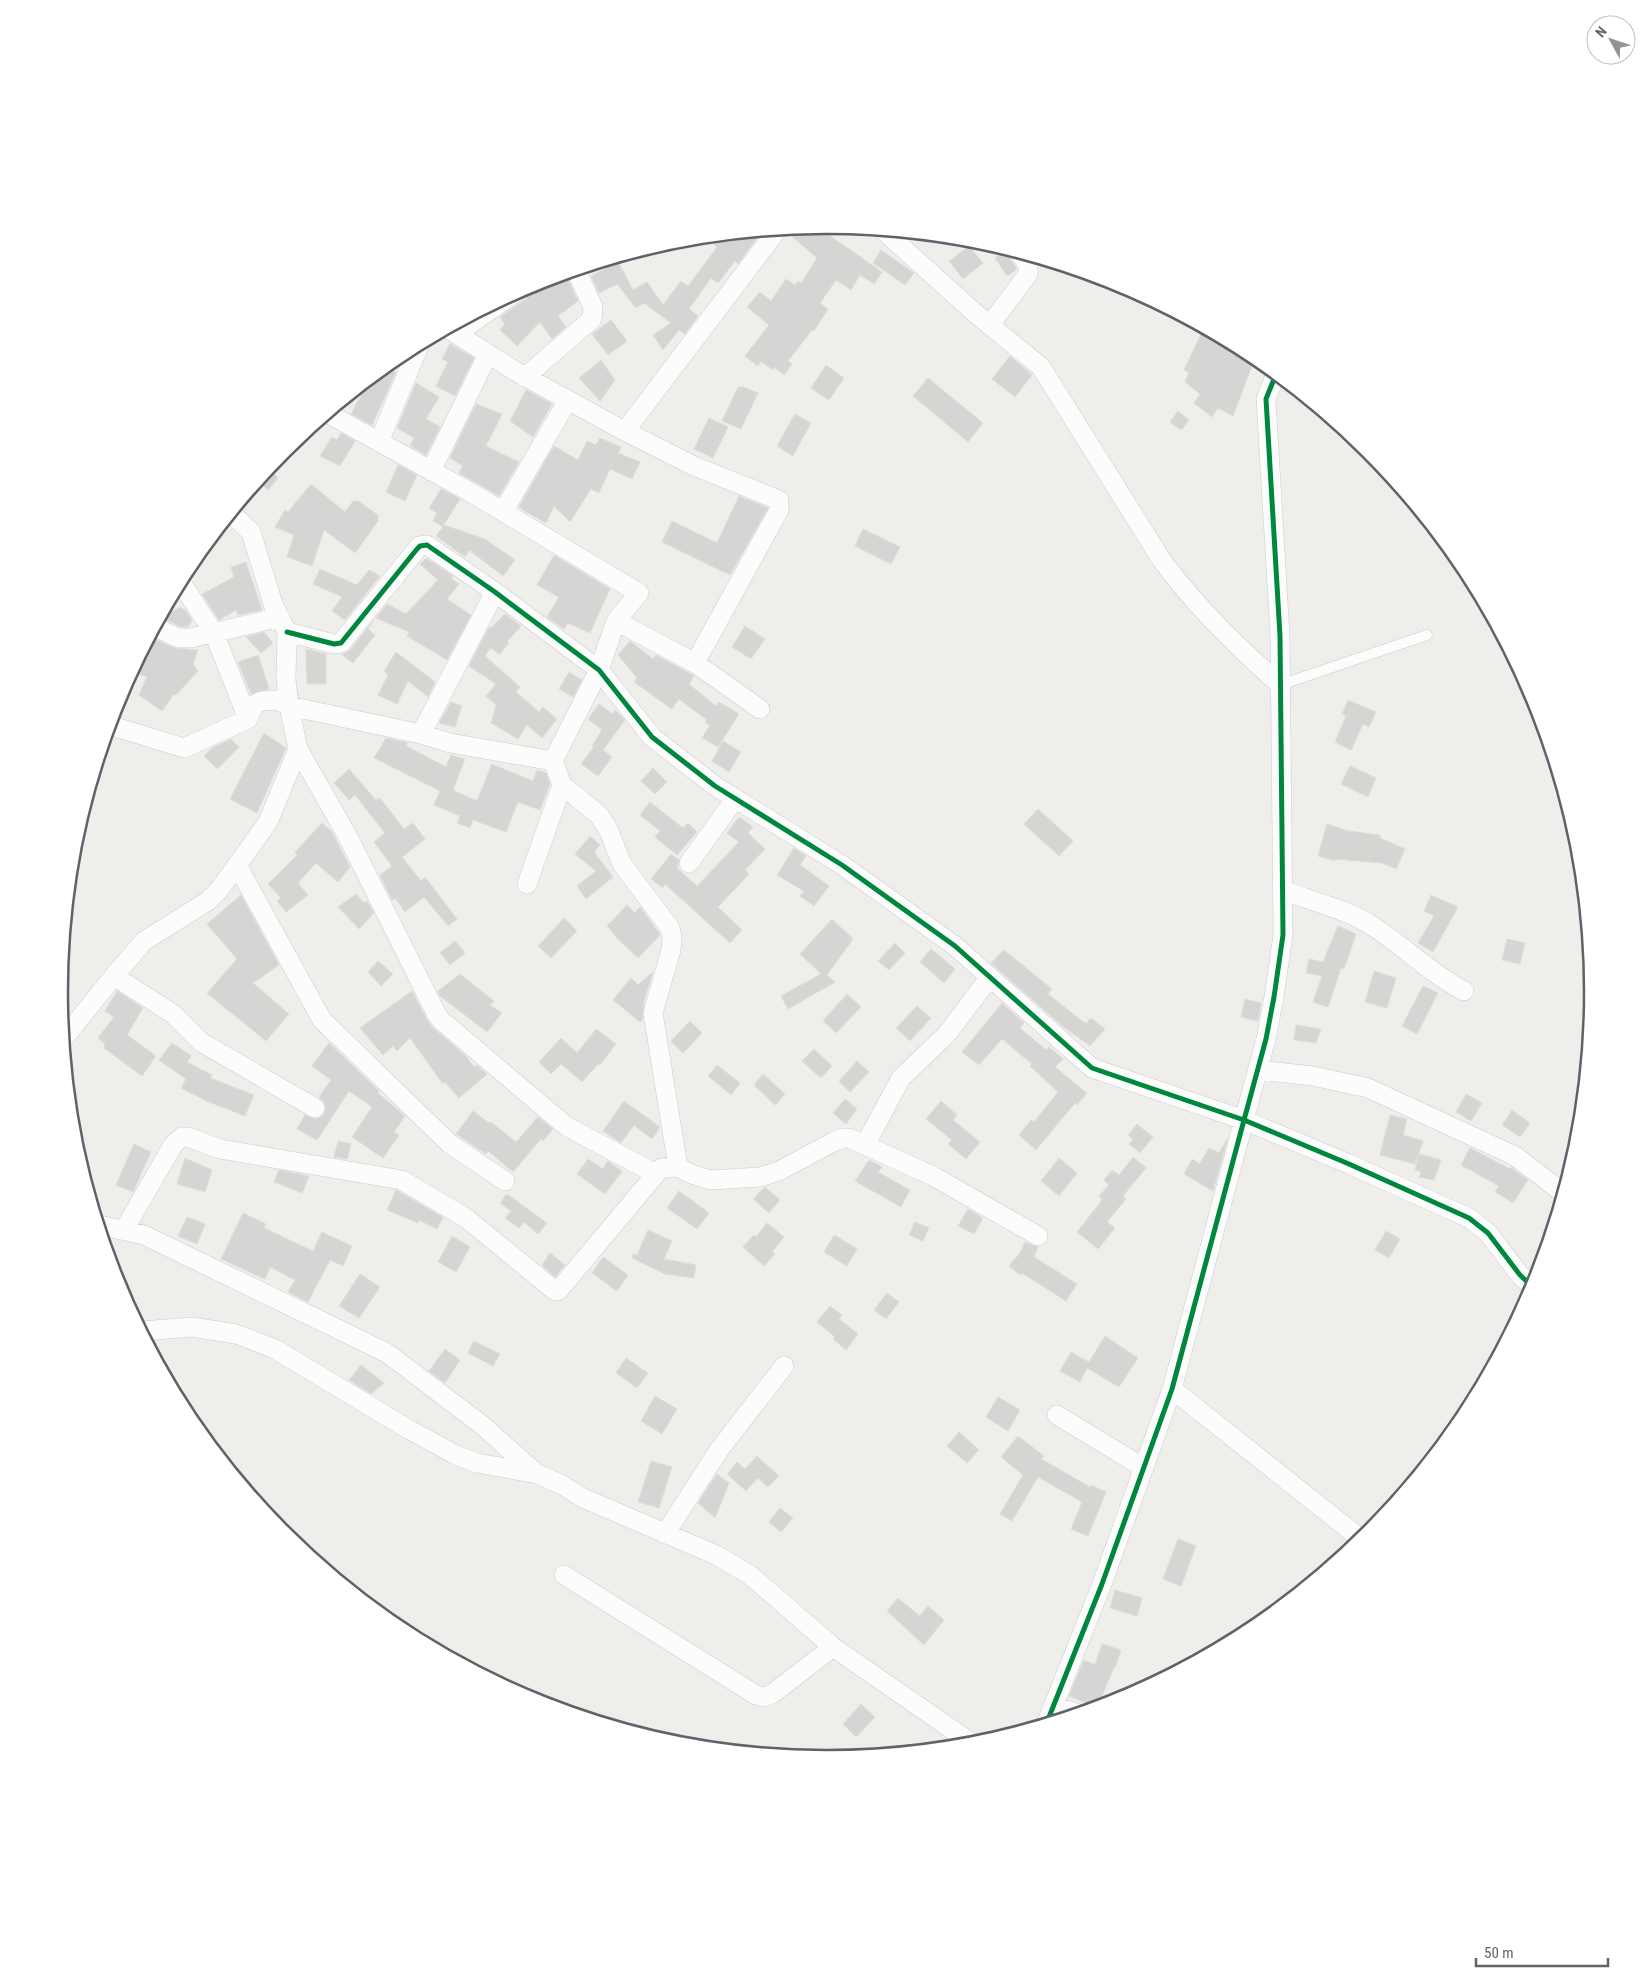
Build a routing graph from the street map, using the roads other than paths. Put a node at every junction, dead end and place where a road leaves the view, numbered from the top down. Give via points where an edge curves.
1 (774, 235) edge
2 (891, 237) edge
3 (1025, 260) edge
4 (578, 275) edge
5 (990, 325) junction
6 (453, 332) edge
7 (415, 354) edge
8 (488, 354) junction
9 (525, 377) junction
10 (1274, 380) edge
11 (568, 400) junction
12 (333, 416) edge
13 (626, 431) junction
14 (379, 442) junction
15 (431, 471) junction
16 (503, 512) junction
17 (235, 517) edge
18 (184, 587) edge
19 (495, 592) junction
20 (616, 621) junction
21 (284, 625) junction
22 (160, 629) edge
23 (214, 633) junction
24 (1427, 635) dead end
25 (695, 663) junction
26 (600, 670) junction
27 (1280, 685) junction
28 (289, 706) junction
29 (760, 709) dead end
30 (248, 719) junction
31 (116, 727) edge
32 (421, 734) junction
33 (298, 749) junction
34 (553, 761) junction
35 (562, 785) junction
36 (735, 799) junction
37 (689, 864) dead end
38 (237, 866) junction
39 (527, 884) dead end
40 (1282, 890) junction
41 (114, 976) junction
42 (990, 977) junction
43 (1464, 991) dead end
44 (69, 1032) edge
45 (1258, 1070) junction
46 (315, 1108) dead end
47 (1244, 1120) junction
48 (864, 1145) junction
49 (678, 1166) junction
50 (656, 1174) junction
51 (504, 1182) dead end
52 (1558, 1189) edge
53 (105, 1226) edge
54 (124, 1230) junction
55 (1038, 1236) dead end
56 (1526, 1281) edge
57 (148, 1331) edge
58 (784, 1366) dead end
59 (1172, 1388) junction
60 (1057, 1415) dead end
61 (1144, 1468) junction
62 (538, 1474) junction
63 (1355, 1533) edge
64 (665, 1534) junction
65 (564, 1575) dead end
66 (833, 1647) junction
67 (1050, 1714) edge
68 (962, 1737) edge

1 - 13 street
2 - 5 street
3 - 5 street via 1028,274
4 - 9 street via 593,307 592,319
5 - 27 street via 1040,367 1177,581 1206,615
6 - 8 street
7 - 14 street
8 - 9 street
8 - 15 street
9 - 11 street
10 - 27 street via 1266,399
11 - 13 street
11 - 16 street
12 - 14 street
13 - 25 street via 694,466 779,500 779,510
14 - 15 street
15 - 16 street
16 - 20 street via 639,593
17 - 21 street via 251,532 273,604
18 - 23 street
19 - 21 street via 424,544 416,549 341,644
19 - 26 street
19 - 32 street
20 - 25 street
20 - 26 street
21 - 23 street
21 - 28 street
22 - 23 street via 178,638
23 - 30 street
24 - 27 lane
25 - 29 street
26 - 34 street
26 - 36 street via 652,737
27 - 40 street
28 - 30 street via 277,700 261,701 254,705
28 - 32 street
28 - 33 street
30 - 31 street via 184,748
32 - 34 street via 450,743
33 - 38 street via 268,822
33 - 50 street via 348,837 442,1022 566,1126
34 - 35 street
35 - 39 street
35 - 49 street via 599,815 622,864 670,928 670,950 652,1013
36 - 37 street
36 - 42 street via 842,865 955,946
38 - 41 street via 208,901 144,942
38 - 51 street via 322,1020 450,1144
40 - 43 street via 1362,919 1434,974
40 - 45 street via 1283,935
41 - 44 street
41 - 46 street via 173,1014 201,1042
42 - 47 street via 1092,1068
42 - 48 street via 947,1034 900,1078
45 - 47 street
45 - 52 street via 1313,1076 1368,1088 1514,1156
47 - 56 street via 1469,1218 1488,1233
47 - 59 street
48 - 49 street via 843,1138 779,1171 760,1177 710,1180
48 - 55 street via 933,1176
49 - 50 street via 661,1168
50 - 54 street via 558,1291 466,1218 402,1180 220,1149 188,1137 182,1137 173,1145
53 - 54 street
54 - 62 street via 144,1235 387,1353 482,1425
57 - 62 street via 192,1327 236,1334 276,1349 456,1455 477,1463
58 - 64 street via 719,1450
59 - 61 street
59 - 63 street
60 - 61 street
61 - 67 street
62 - 64 street
64 - 66 street via 716,1555 750,1575
65 - 66 street via 764,1698
66 - 68 street

